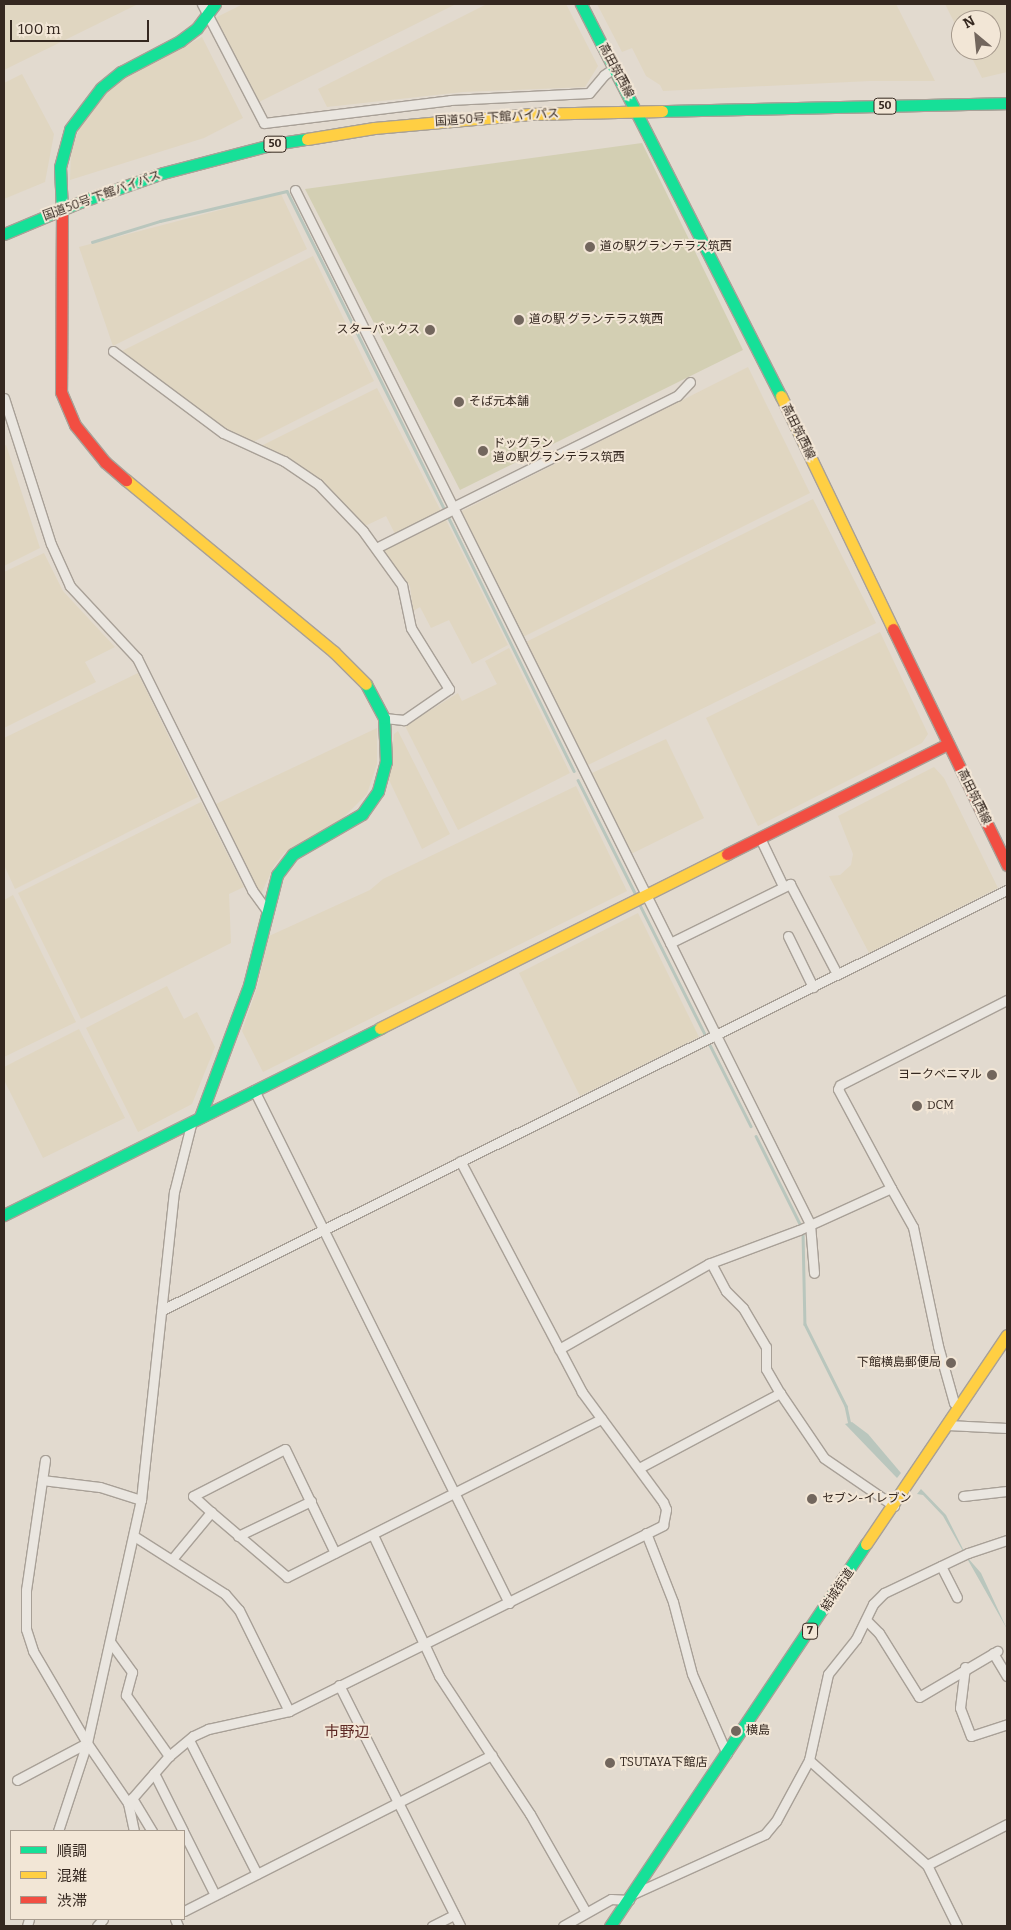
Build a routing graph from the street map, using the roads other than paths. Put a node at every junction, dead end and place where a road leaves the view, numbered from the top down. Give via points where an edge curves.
1 (202, 4) edge
2 (215, 4) edge
3 (581, 4) edge
4 (207, 15) junction
5 (614, 68) junction
6 (1007, 103) edge
7 (637, 111) junction
8 (294, 190) dead end
9 (63, 208) junction
10 (4, 234) edge
11 (113, 351) dead end
12 (690, 382) dead end
13 (4, 398) edge
14 (450, 511) junction
15 (376, 548) junction
16 (384, 718) junction
17 (948, 744) junction
18 (760, 838) junction
19 (1007, 865) edge
20 (783, 886) junction
21 (1007, 890) edge
22 (641, 898) junction
23 (267, 911) junction
24 (788, 936) dead end
25 (670, 943) junction
26 (837, 974) junction
27 (813, 986) junction
28 (1007, 1000) edge
29 (715, 1036) junction
30 (254, 1090) junction
31 (196, 1119) junction
32 (460, 1161) junction
33 (891, 1188) junction
34 (4, 1215) edge
35 (805, 1227) junction
36 (323, 1231) junction
37 (711, 1263) junction
38 (814, 1273) dead end
39 (162, 1310) junction
40 (1007, 1334) edge
41 (559, 1349) junction
42 (780, 1393) junction
43 (959, 1406) junction
44 (601, 1419) junction
45 (946, 1425) junction
46 (1007, 1428) edge
47 (45, 1460) dead end
48 (639, 1468) junction
49 (42, 1480) junction
50 (1007, 1491) edge
51 (454, 1494) junction
52 (962, 1496) dead end
53 (142, 1500) junction
54 (311, 1501) junction
55 (894, 1506) junction
56 (211, 1512) junction
57 (646, 1533) junction
58 (373, 1535) junction
59 (134, 1536) junction
60 (238, 1536) junction
61 (1007, 1540) edge
62 (336, 1553) junction
63 (173, 1558) junction
64 (941, 1566) junction
65 (957, 1597) dead end
66 (509, 1603) junction
67 (866, 1620) junction
68 (425, 1642) junction
69 (111, 1643) junction
70 (965, 1667) junction
71 (1007, 1676) edge
72 (339, 1685) junction
73 (289, 1711) junction
74 (1007, 1724) edge
75 (189, 1740) junction
76 (87, 1743) junction
77 (727, 1754) junction
78 (492, 1755) junction
79 (169, 1756) junction
80 (809, 1760) junction
81 (154, 1773) junction
82 (16, 1780) dead end
83 (130, 1800) junction
84 (399, 1804) junction
85 (1007, 1824) edge
86 (58, 1830) edge
87 (134, 1830) edge
88 (151, 1830) edge
89 (182, 1830) edge
90 (185, 1836) edge
91 (927, 1865) junction
92 (257, 1874) junction
93 (215, 1895) junction
94 (631, 1897) junction
95 (185, 1910) edge
96 (586, 1912) junction
97 (454, 1915) junction
98 (432, 1926) edge
99 (460, 1926) edge
100 (563, 1926) edge
101 (610, 1926) edge
102 (957, 1926) edge

1 - 4 street
2 - 4 main road
3 - 5 main road, 高田筑西線
4 - 5 street via 264,123 450,100 589,93
4 - 9 main road via 180,41 110,79 88,104 63,146 60,167
5 - 7 main road, 高田筑西線
6 - 7 main road, 国道50号 下館バイパス / 50
7 - 9 main road, 国道50号 下館バイパス / 50 via 435,121 291,141 163,173
7 - 17 main road, 高田筑西線 via 762,357
8 - 14 street
9 - 10 main road, 国道50号 下館バイパス / 50
9 - 16 main road via 59,377 64,404 75,425 105,462 334,652 368,686
11 - 15 street via 224,433 284,461 318,484 354,519
12 - 14 street via 676,396
13 - 23 street via 51,544 70,586 137,658 252,890
14 - 15 street
14 - 22 street
15 - 16 street via 402,585 411,628 449,689 404,720
16 - 23 main road via 386,762 378,790 354,820 301,848 285,862 272,885
17 - 18 main road
17 - 19 main road, 高田筑西線
18 - 20 street
18 - 22 main road
20 - 25 street
20 - 26 street via 792,886
21 - 26 street
22 - 25 street
22 - 30 main road
23 - 31 main road via 249,985
24 - 27 street
25 - 29 street
26 - 27 street
27 - 29 street
28 - 33 street via 840,1085 838,1089
29 - 32 street
29 - 35 street
30 - 31 main road
30 - 36 street
31 - 34 main road
31 - 39 street via 174,1192
32 - 36 street
32 - 41 street
33 - 35 street
33 - 43 street via 913,1227 938,1346 954,1403
35 - 37 street
35 - 38 street
36 - 39 street
36 - 51 street
37 - 41 street
37 - 42 street via 726,1291 743,1308 766,1347 766,1369
39 - 53 street
40 - 43 main road, 結城街道 / 7
41 - 44 street
42 - 48 street
42 - 55 street via 824,1458
43 - 45 main road, 結城街道 / 7
44 - 48 street
44 - 51 street
45 - 46 street
45 - 55 main road, 結城街道 / 7
47 - 49 street
48 - 57 street via 666,1509 663,1525
49 - 53 street via 100,1487
49 - 76 street via 26,1590 26,1629 32,1650
50 - 52 street
51 - 58 street
51 - 66 street
53 - 59 street
54 - 56 street via 285,1449 193,1496
54 - 60 street
54 - 62 street
55 - 77 main road, 結城街道 / 7
56 - 60 street
56 - 63 street
57 - 66 street
57 - 77 street via 673,1602 692,1674
58 - 62 street
58 - 68 street
59 - 63 street
59 - 69 street
60 - 62 street via 287,1577
61 - 64 street, 結城街道
63 - 73 street via 225,1594 240,1610
64 - 65 street
64 - 67 street, 結城街道 via 884,1593 873,1604
66 - 68 street
67 - 70 street via 878,1633 919,1697
67 - 80 street, 結城街道 via 856,1639 828,1674
68 - 72 street
68 - 78 street via 439,1676
69 - 76 street
69 - 79 street via 132,1672 126,1695
70 - 71 street via 995,1652
70 - 74 street via 960,1708 971,1736
72 - 73 street
72 - 84 street
73 - 75 street via 208,1729
75 - 79 street
75 - 92 street
76 - 82 street
76 - 83 street
76 - 86 street
77 - 94 main road, 結城街道 / 7
78 - 84 street
78 - 96 street
79 - 81 street
80 - 91 street
80 - 94 street, 結城街道 via 776,1822 765,1834
81 - 83 street
81 - 89 street
83 - 87 street
83 - 88 street
84 - 92 street
84 - 97 street
85 - 91 street
90 - 93 street
91 - 102 street
92 - 93 street
93 - 95 street
94 - 96 street via 611,1899
94 - 101 main road, 結城街道 / 7
96 - 100 street
97 - 98 street
97 - 99 street

